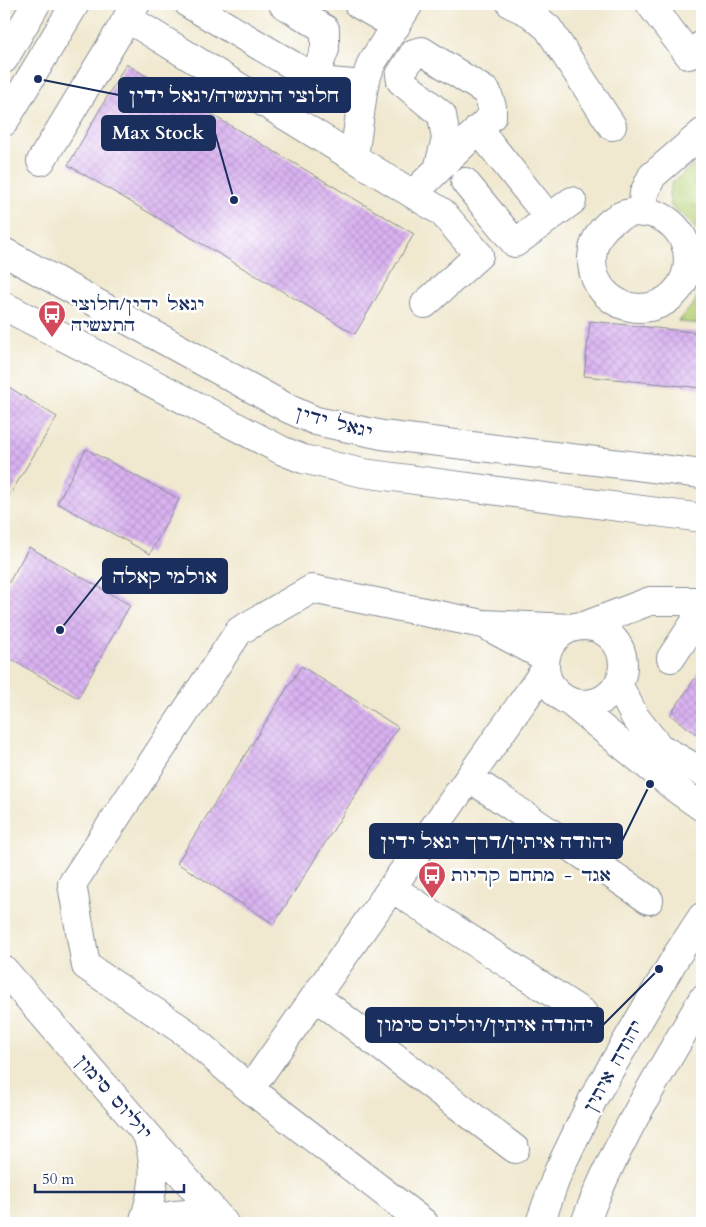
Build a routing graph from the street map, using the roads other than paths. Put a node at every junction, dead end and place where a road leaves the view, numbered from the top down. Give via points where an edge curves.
1 (36, 4) edge
2 (75, 4) edge
3 (189, 4) edge
4 (283, 4) edge
5 (358, 4) edge
6 (511, 4) edge
7 (650, 4) edge
8 (131, 11) edge
9 (402, 15) edge
10 (702, 45) edge
11 (4, 59) edge
12 (314, 78) junction
13 (364, 85) junction
14 (4, 122) edge
15 (612, 126) dead end
16 (478, 129) junction
17 (702, 133) edge
18 (354, 157) junction
19 (41, 161) dead end
20 (438, 169) junction
21 (465, 182) dead end
22 (413, 194) junction
23 (572, 201) dead end
24 (642, 213) dead end
25 (549, 218) junction
26 (4, 252) edge
27 (425, 304) dead end
28 (4, 306) edge
29 (702, 474) edge
30 (702, 518) edge
31 (700, 601) edge
32 (634, 608) junction
33 (483, 624) junction
34 (578, 627) junction
35 (615, 642) junction
36 (671, 658) dead end
37 (554, 680) junction
38 (618, 684) junction
39 (702, 772) edge
40 (470, 778) junction
41 (702, 807) edge
42 (392, 888) junction
43 (649, 900) dead end
44 (702, 917) edge
45 (4, 970) edge
46 (316, 996) junction
47 (702, 1000) edge
48 (582, 1013) dead end
49 (250, 1088) junction
50 (146, 1134) junction
51 (515, 1149) dead end
52 (222, 1221) edge
53 (142, 1223) edge
54 (151, 1223) edge
55 (424, 1223) edge
56 (540, 1223) edge
57 (585, 1223) edge

1 - 11 street
2 - 14 street
3 - 12 street
4 - 12 street via 325,29 325,50
5 - 9 street
6 - 15 street via 530,13 548,28
7 - 10 street via 689,55
8 - 18 street
8 - 19 street
9 - 13 street via 371,64
12 - 13 street
13 - 18 street
16 - 20 street
16 - 20 street via 492,116 487,92 422,51 414,53 400,75 401,81 442,115 446,138
16 - 25 street
17 - 24 street via 652,176 644,193
18 - 22 street
20 - 22 street
21 - 25 street via 515,243
22 - 27 street via 442,212 479,255
23 - 25 street
26 - 29 street, יגאל ידין via 289,410 316,421 382,435
28 - 30 street via 283,451 303,458 364,473
31 - 32 street via 650,601
31 - 36 street via 695,622
32 - 34 street
32 - 35 street
33 - 34 street
33 - 37 street
33 - 49 street via 312,589 239,631 72,884 86,966 186,1032
34 - 35 street via 598,628
34 - 37 street via 559,634 550,644
35 - 38 street via 622,658
37 - 38 street via 580,704 606,696
37 - 40 street via 509,722
37 - 41 street via 675,788
38 - 39 street via 634,717 658,747
40 - 42 street
40 - 43 street
42 - 46 street
42 - 48 street
44 - 56 street, יהודה איתין via 594,1096 558,1172
45 - 50 street, יוליוס סימון
46 - 49 street
46 - 51 street
47 - 57 street via 628,1126
49 - 55 street
50 - 52 street, יוליוס סימון
50 - 53 street via 152,1149 154,1178 150,1203
52 - 54 street via 201,1215 176,1214

